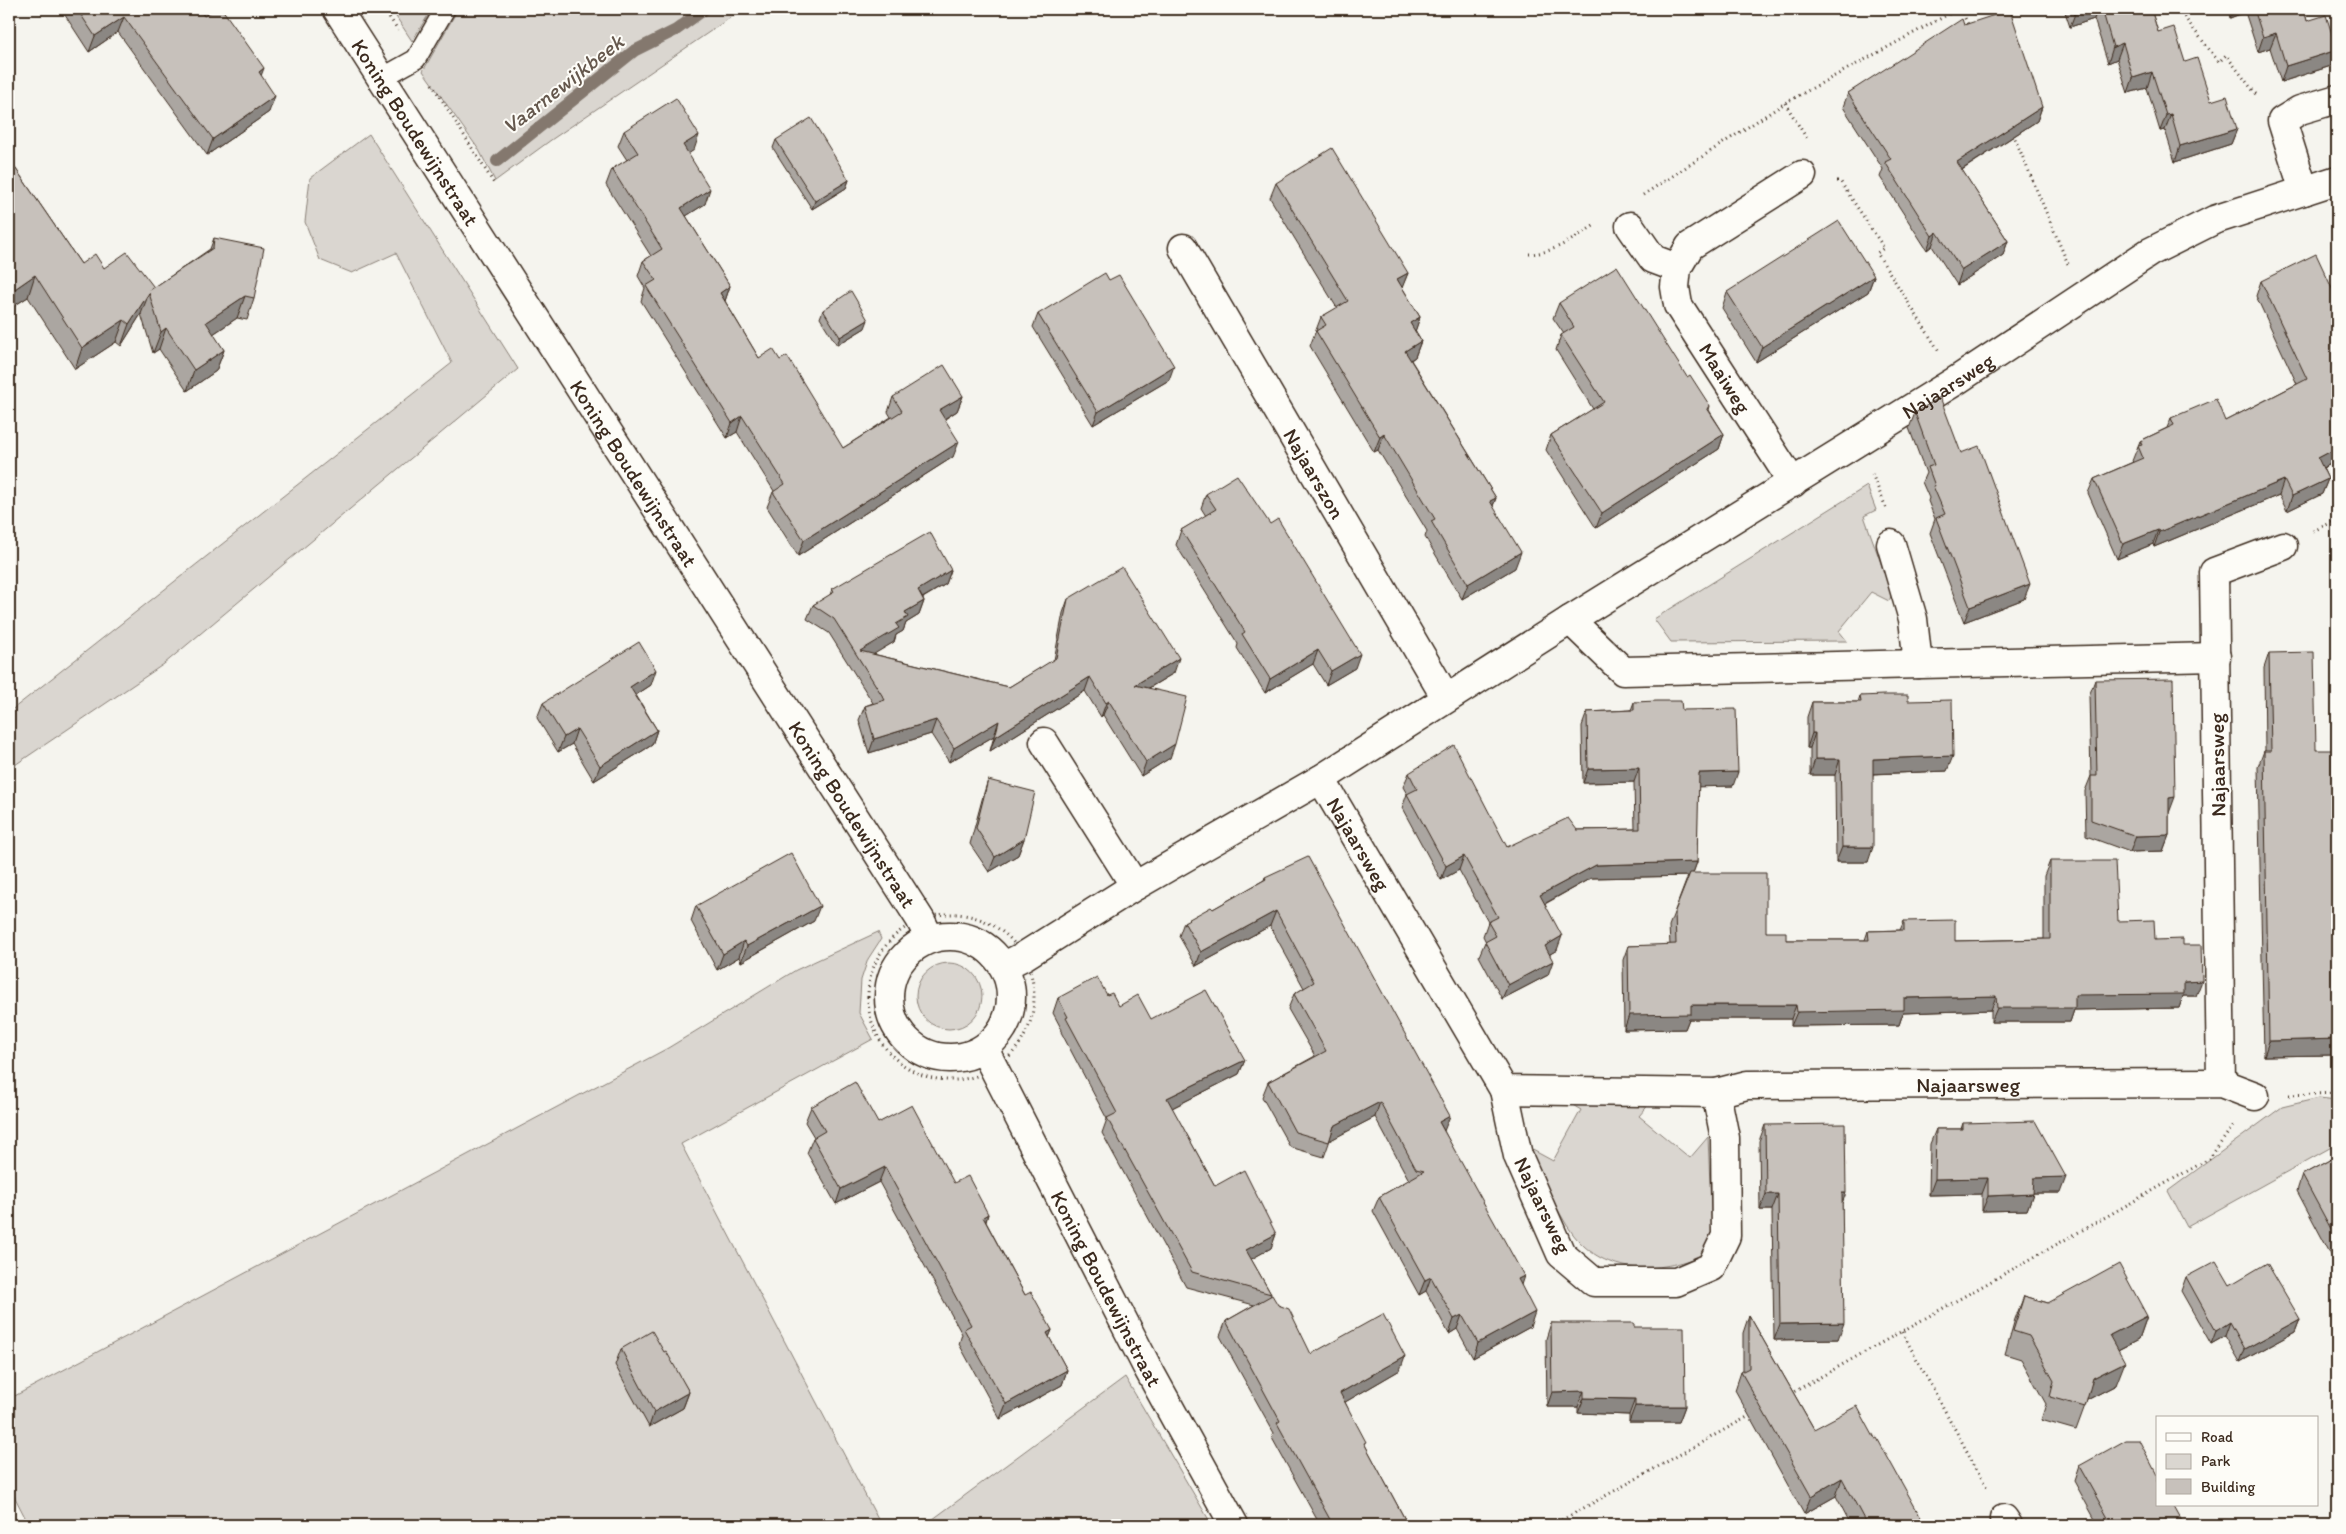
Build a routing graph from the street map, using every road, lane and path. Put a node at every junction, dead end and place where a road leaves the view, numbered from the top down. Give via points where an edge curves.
1 (337, 9) edge
2 (445, 9) edge
3 (1960, 9) edge
4 (2178, 9) edge
5 (1972, 36) edge
6 (382, 78) junction
7 (2337, 99) edge
8 (1785, 104) junction
9 (2282, 121) junction
10 (2010, 126) edge
11 (1811, 146) dead end
12 (1802, 175) dead end
13 (1830, 181) dead end
14 (2337, 181) edge
15 (2304, 191) junction
16 (1637, 199) dead end
17 (1597, 224) dead end
18 (1630, 226) dead end
19 (1184, 248) dead end
20 (1529, 254) dead end
21 (1677, 268) junction
22 (2081, 296) junction
23 (1957, 380) junction
24 (1854, 443) junction
25 (1792, 483) junction
26 (1891, 544) joint
27 (2283, 546) dead end
28 (1570, 620) junction
29 (2216, 657) junction
30 (1918, 664) junction
31 (1446, 698) junction
32 (1044, 742) dead end
33 (1321, 779) junction
34 (1135, 886) junction
35 (949, 913) dead end
36 (896, 934) dead end
37 (930, 939) junction
38 (1014, 961) junction
39 (988, 1059) junction
40 (2222, 1082) junction
41 (1504, 1090) junction
42 (1716, 1093) junction
43 (2337, 1093) edge
44 (2255, 1096) junction
45 (1902, 1332) junction
46 (1788, 1395) edge
47 (1754, 1414) edge
48 (2006, 1522) edge
49 (1234, 1525) edge
50 (1553, 1525) edge

1 - 6 street, Koning Boudewijnstraat
2 - 6 lane via 416,58
3 - 5 path
3 - 8 path
4 - 9 path via 2218,62 2226,55 2266,108
6 - 37 street, Koning Boudewijnstraat
7 - 9 street via 2300,110
8 - 11 path
8 - 16 path
9 - 15 street
10 - 22 path
12 - 21 street, Maaiweg via 1690,246
13 - 23 path via 1840,181 1884,248 1877,253
14 - 15 street, Najaarsweg
15 - 22 street, Najaarsweg via 2214,220 2150,252
17 - 20 path via 1558,248
18 - 21 street via 1653,259
19 - 31 street, Najaarszon
21 - 25 street, Maaiweg via 1675,287 1678,305
22 - 23 street, Najaarsweg
23 - 24 street, Najaarsweg
24 - 25 street, Najaarsweg
24 - 26 path via 1876,481 1888,512 1872,518 1880,542
25 - 28 street, Najaarsweg
26 - 30 street via 1913,619
27 - 29 street, Najaarsweg via 2214,572
28 - 30 street via 1623,670
28 - 31 street, Najaarsweg
29 - 30 street
29 - 40 street, Najaarsweg
31 - 33 street, Najaarsweg
32 - 34 street
33 - 34 street, Najaarsweg
33 - 41 street, Najaarsweg
34 - 38 street, Najaarsweg
35 - 38 path via 971,916 992,924 1010,938
36 - 39 path via 880,952 870,974 867,999 871,1023 882,1045 899,1062 921,1074 945,1080 969,1078
37 - 38 street via 958,936
37 - 39 street via 916,946 895,970 890,985 892,1017 899,1031 923,1052 954,1058
38 - 39 street via 1010,1011
38 - 39 path via 1033,980 1032,1015 1027,1032 1013,1053
39 - 49 street, Koning Boudewijnstraat via 1146,1365
40 - 42 street, Najaarsweg via 1747,1084
40 - 44 street, Najaarsweg
41 - 42 street, Najaarsweg
41 - 42 street, Najaarsweg via 1518,1156 1562,1254 1594,1282 1676,1282 1711,1267 1726,1236 1725,1138
43 - 44 path
44 - 45 path via 2209,1159
45 - 46 path
45 - 48 path
47 - 50 path

